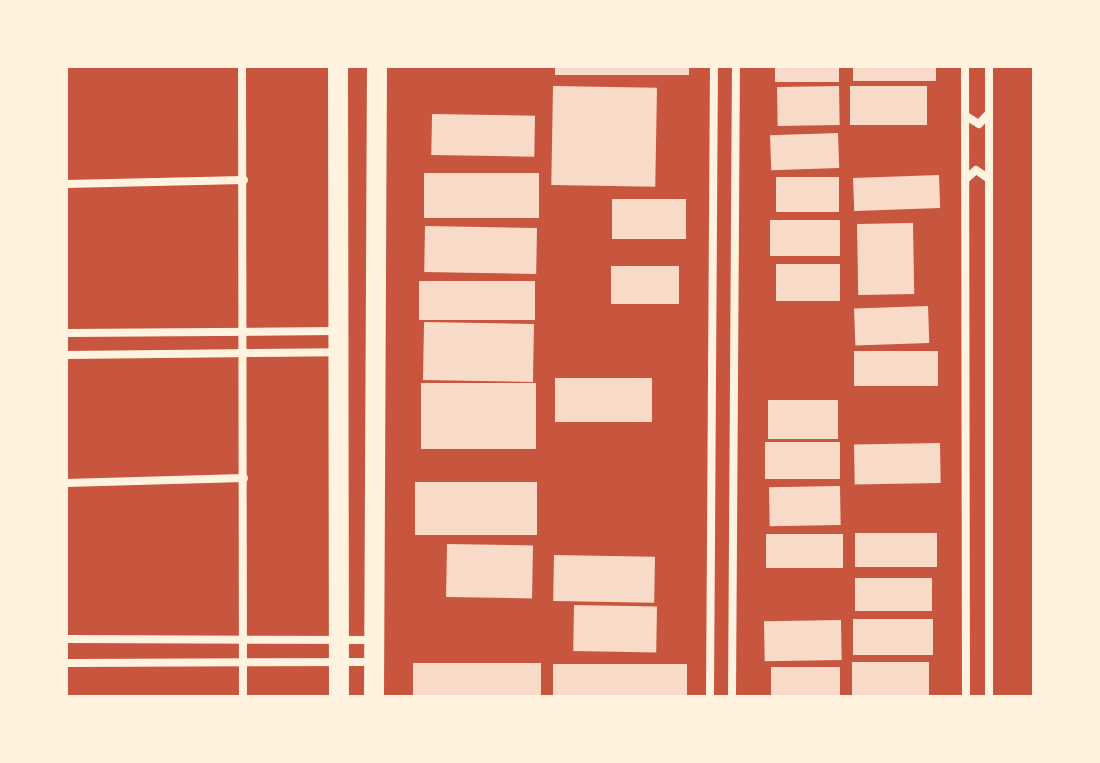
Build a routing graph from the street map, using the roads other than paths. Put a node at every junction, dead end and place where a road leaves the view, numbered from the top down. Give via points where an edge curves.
1 (242, 66) edge
2 (338, 66) edge
3 (377, 66) edge
4 (714, 66) edge
5 (736, 66) edge
6 (965, 66) edge
7 (989, 66) edge
8 (965, 114) junction
9 (989, 114) junction
10 (989, 178) junction
11 (244, 180) junction
12 (66, 184) edge
13 (965, 184) junction
14 (336, 331) junction
15 (247, 332) junction
16 (66, 333) edge
17 (337, 352) junction
18 (247, 353) junction
19 (66, 355) edge
20 (244, 478) junction
21 (66, 483) edge
22 (66, 639) edge
23 (244, 640) junction
24 (339, 640) junction
25 (374, 640) junction
26 (374, 662) junction
27 (66, 663) edge
28 (339, 663) junction
29 (243, 664) junction
30 (243, 697) edge
31 (339, 697) edge
32 (374, 697) edge
33 (710, 697) edge
34 (732, 697) edge
35 (966, 697) edge
36 (989, 697) edge

1 - 11 street
2 - 14 main road
3 - 25 main road
4 - 33 street
5 - 34 street
6 - 8 street
7 - 9 street
8 - 9 street via 979,124
8 - 13 street
9 - 10 street
10 - 13 street via 976,170
10 - 36 street
11 - 12 street
11 - 15 street
13 - 35 street
14 - 15 street
14 - 17 main road
15 - 16 street
15 - 18 street
17 - 18 street
17 - 24 main road
18 - 19 street
18 - 20 street
20 - 21 street
20 - 23 street
22 - 23 street
23 - 24 street
23 - 29 street
24 - 25 street
24 - 28 main road
25 - 26 main road
26 - 28 street
26 - 32 main road
27 - 29 street
28 - 29 street
28 - 31 main road
29 - 30 street

